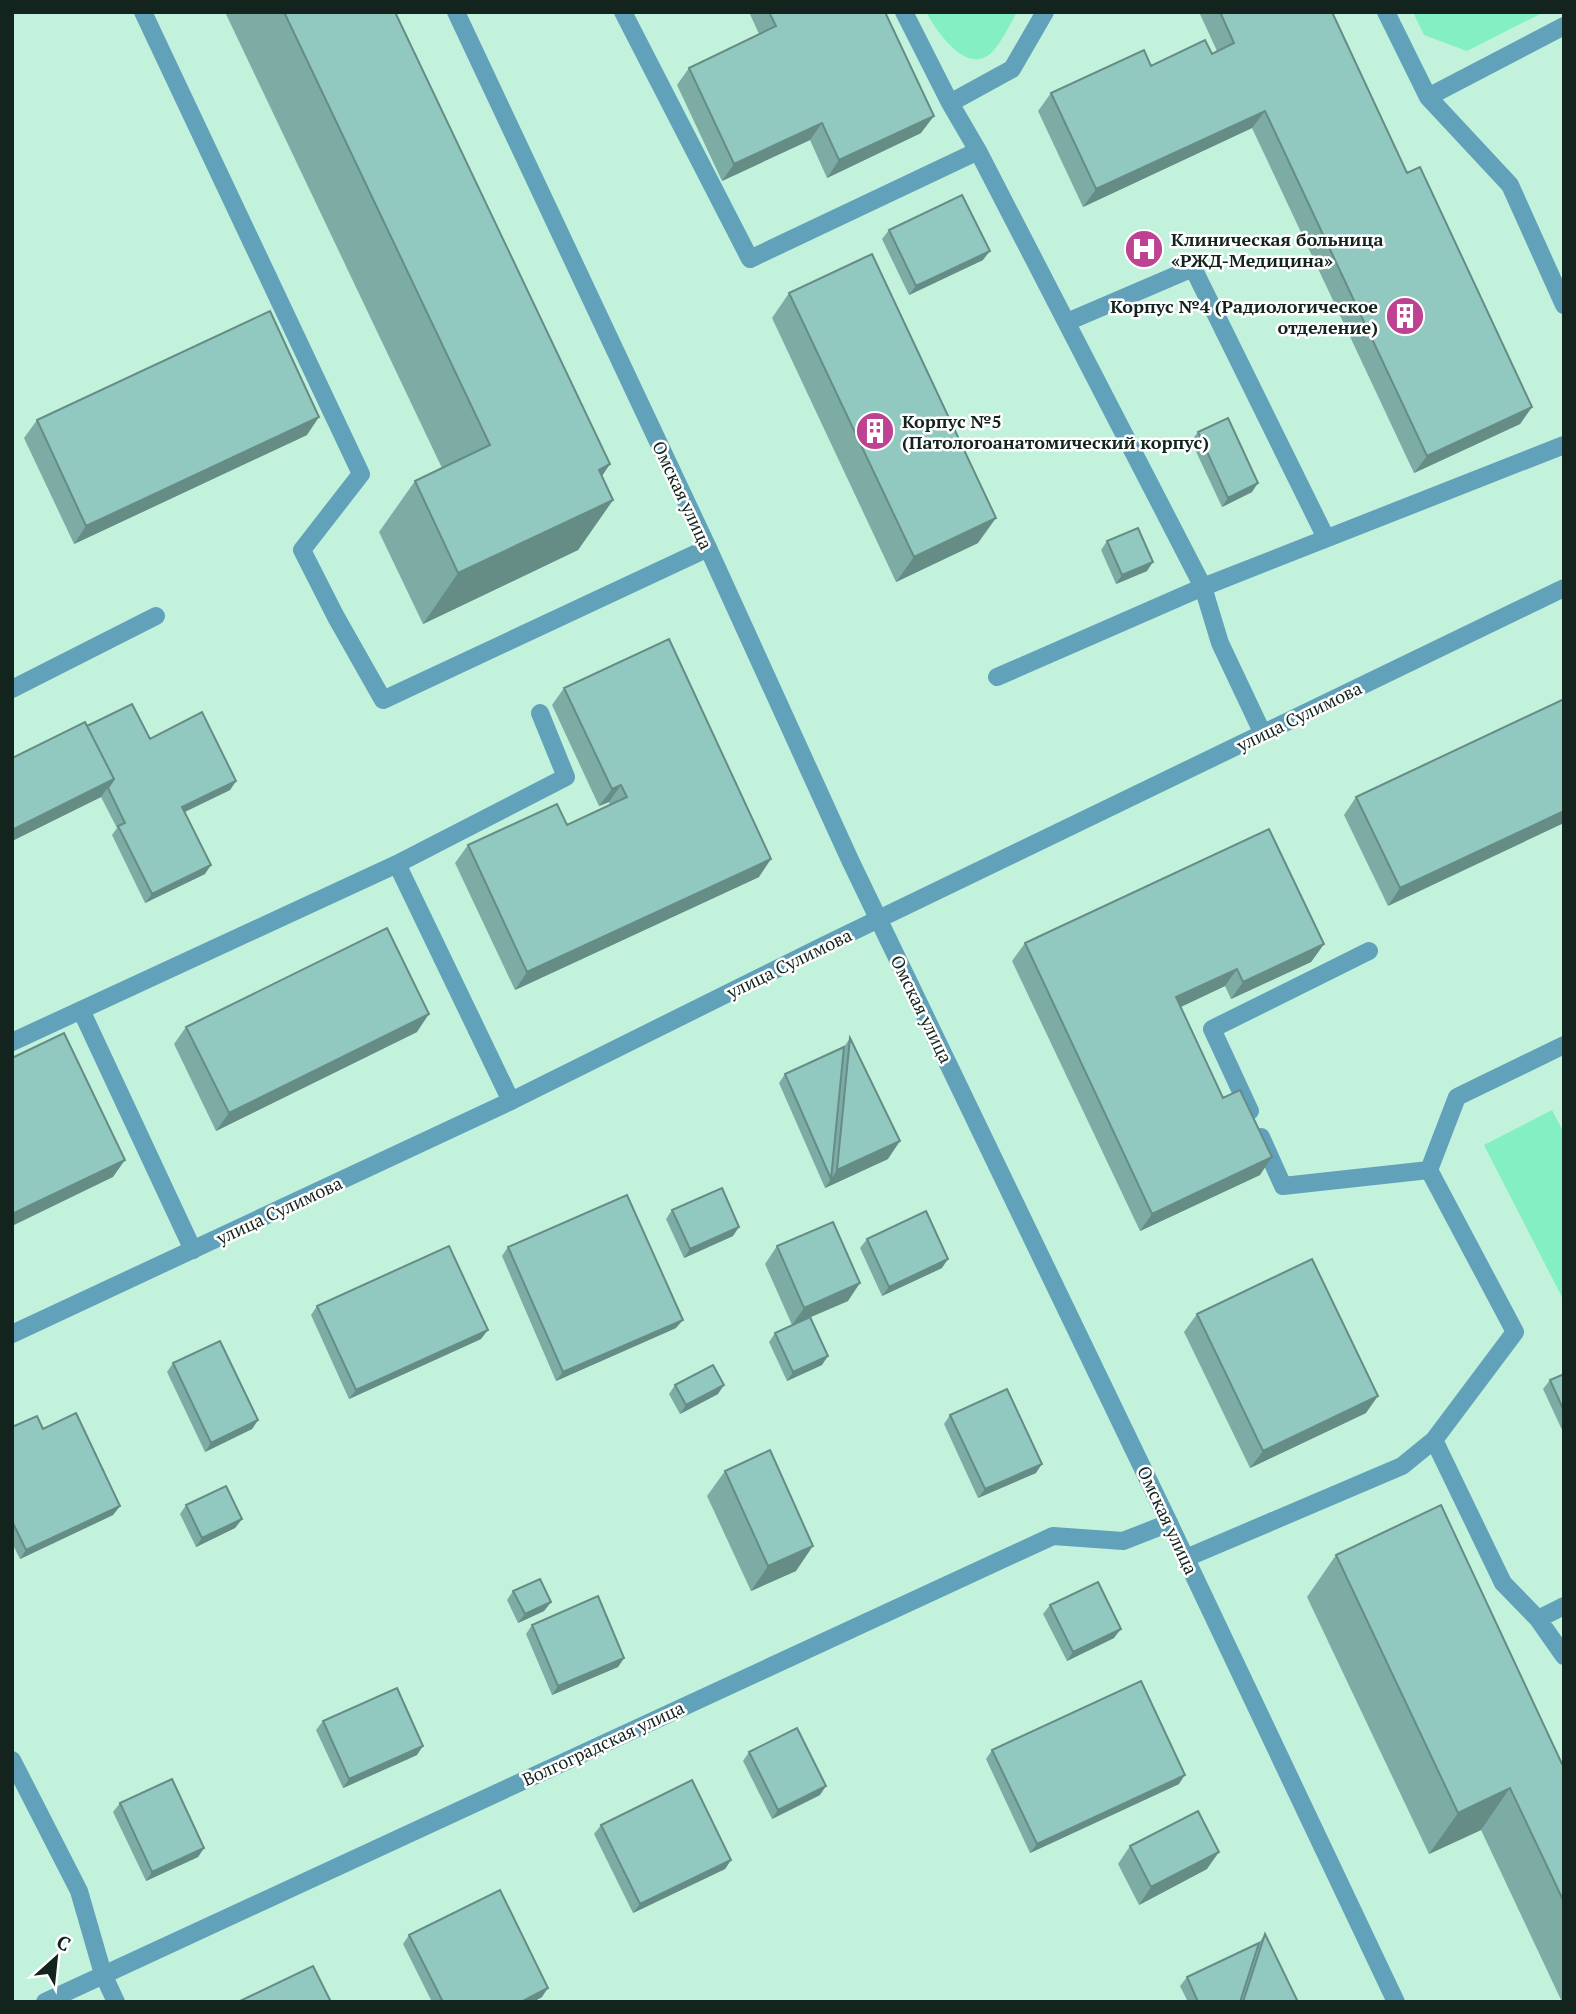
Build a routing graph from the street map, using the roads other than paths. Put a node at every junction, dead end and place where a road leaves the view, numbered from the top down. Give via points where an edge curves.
1 (143, 12) edge
2 (456, 12) edge
3 (623, 12) edge
4 (904, 12) edge
5 (1045, 12) edge
6 (1386, 12) edge
7 (1564, 26) edge
8 (1428, 97) junction
9 (950, 103) junction
10 (978, 151) junction
11 (1564, 305) edge
12 (1067, 322) junction
13 (1564, 445) edge
14 (1326, 538) junction
15 (708, 548) junction
16 (1203, 587) junction
17 (1564, 588) edge
18 (156, 616) dead end
19 (997, 677) dead end
20 (12, 689) edge
21 (540, 713) dead end
22 (1263, 734) junction
23 (397, 864) junction
24 (879, 920) junction
25 (1369, 951) dead end
26 (81, 1010) junction
27 (12, 1042) edge
28 (1564, 1045) edge
29 (511, 1101) junction
30 (1429, 1170) junction
31 (193, 1250) junction
32 (12, 1334) edge
33 (1434, 1440) junction
34 (1170, 1523) junction
35 (1186, 1558) junction
36 (1564, 1606) edge
37 (1538, 1619) junction
38 (1564, 1656) edge
39 (12, 1760) edge
40 (103, 1974) junction
41 (45, 2002) edge
42 (116, 2002) edge
43 (1396, 2002) edge

1 - 15 street via 361,474 302,550 383,700
2 - 15 street, Омская улица
3 - 10 street via 750,260
4 - 9 street
5 - 9 street via 1012,69
6 - 8 street
7 - 8 street
8 - 11 street via 1510,185
9 - 10 street
10 - 12 street
12 - 14 street via 1193,268
12 - 16 street
13 - 14 street
14 - 16 street
15 - 24 street, Омская улица
16 - 19 street
16 - 22 street via 1220,643
17 - 22 street, улица Сулимова
18 - 20 street
21 - 23 street via 566,778
22 - 24 street, улица Сулимова
23 - 26 street
23 - 29 street
24 - 29 street, улица Сулимова
24 - 34 street, Омская улица
25 - 30 street via 1212,1029 1283,1186
26 - 27 street
26 - 31 street
28 - 30 street via 1457,1097
29 - 31 street, улица Сулимова
30 - 33 street via 1515,1332
31 - 32 street, улица Сулимова
33 - 35 street via 1402,1466
33 - 37 street via 1503,1583
34 - 35 street, Омская улица
34 - 40 street, Волгоградская улица via 1123,1541 1053,1535
35 - 43 street, Омская улица
36 - 37 street
37 - 38 street
39 - 40 street via 79,1891
40 - 41 street, Волгоградская улица
40 - 42 street

